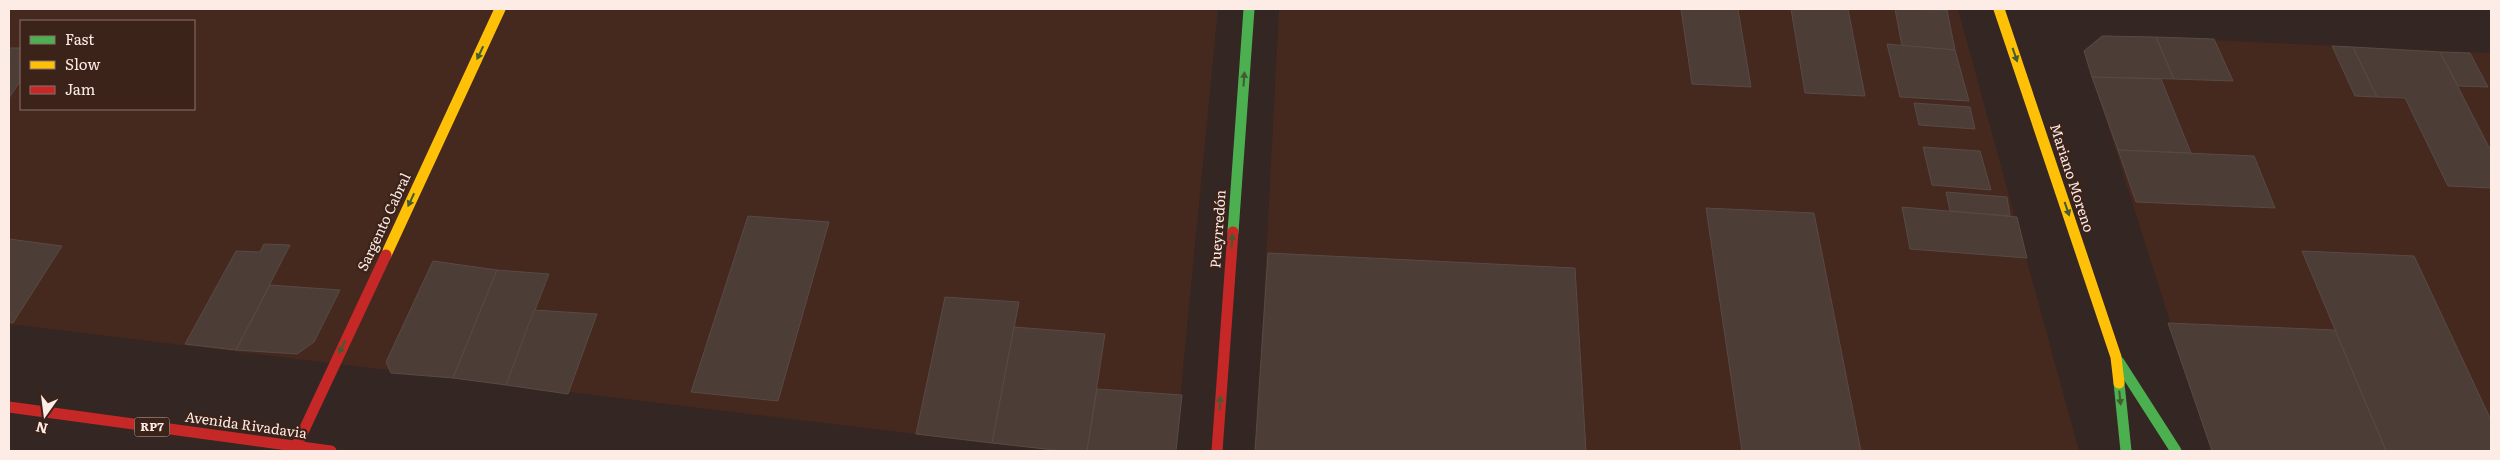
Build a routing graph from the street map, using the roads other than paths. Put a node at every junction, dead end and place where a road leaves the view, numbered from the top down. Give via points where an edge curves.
1 (500, 9) edge
2 (1250, 9) edge
3 (1999, 9) edge
4 (2116, 356) junction
5 (9, 407) edge
6 (296, 447) junction
7 (331, 451) edge
8 (1216, 451) edge
9 (2126, 451) edge
10 (2176, 451) edge

1 -> 6 street, Sargento Cabral
8 -> 2 street, Pueyrredón
3 -> 4 street, Mariano Moreno
4 -> 9 street, Mariano Moreno
4 - 10 street, Mariano Moreno
5 - 6 street, Avenida Rivadavia / RP7
6 - 7 street, Avenida Rivadavia / RP7

